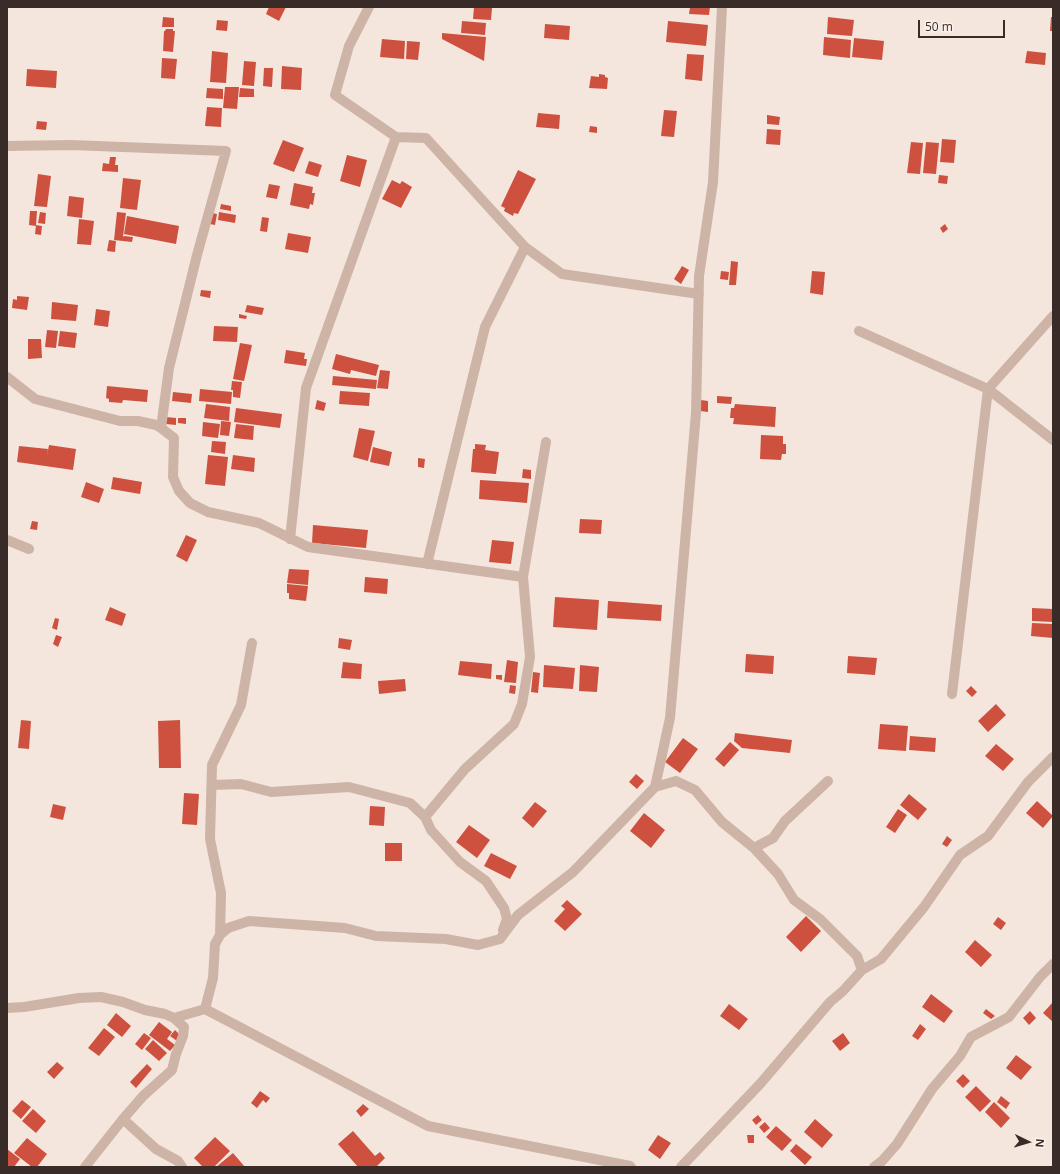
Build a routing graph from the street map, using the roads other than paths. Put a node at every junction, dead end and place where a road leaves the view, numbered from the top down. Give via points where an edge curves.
1 (369, 7) edge
2 (722, 7) edge
3 (396, 137) junction
4 (7, 146) edge
5 (525, 247) junction
6 (699, 294) junction
7 (1053, 316) edge
8 (859, 331) dead end
9 (7, 377) edge
10 (988, 389) junction
11 (161, 428) junction
12 (1053, 440) edge
13 (546, 442) dead end
14 (290, 539) junction
15 (7, 540) edge
16 (29, 549) dead end
17 (427, 564) junction
18 (524, 577) junction
19 (252, 643) dead end
20 (952, 694) dead end
21 (1053, 757) edge
22 (828, 781) dead end
23 (212, 785) junction
24 (655, 786) junction
25 (425, 818) junction
26 (754, 848) junction
27 (220, 935) junction
28 (500, 939) junction
29 (1053, 964) edge
30 (862, 970) junction
31 (7, 1008) edge
32 (205, 1009) junction
33 (174, 1018) junction
34 (123, 1119) junction
35 (85, 1167) edge
36 (182, 1167) edge
37 (631, 1167) edge
38 (681, 1167) edge
39 (874, 1167) edge

1 - 3 street via 349,46 335,95
2 - 6 street via 713,182 699,276
3 - 5 street via 426,138
3 - 14 street via 306,388
4 - 11 street via 71,145 226,151 169,368
5 - 6 street via 562,274
5 - 17 street via 485,327
6 - 24 street via 696,413 670,718
7 - 10 street
8 - 10 street
9 - 11 street via 35,399 120,421 138,421
10 - 12 street
10 - 20 street
11 - 14 street via 174,438 173,477 179,491 190,503 208,512 259,524
13 - 18 street
14 - 17 street via 308,547
15 - 16 street
17 - 18 street
18 - 25 street via 530,658 522,704 514,724 465,769
19 - 23 street via 241,705 212,765
21 - 30 street via 1028,782 988,836 960,855 924,906 880,958
22 - 26 street via 785,821 773,838
23 - 25 street via 241,784 271,792 349,787 410,803
23 - 27 street via 210,840 221,893
24 - 26 street via 676,781 695,790 722,822
24 - 28 street via 573,872 518,914
25 - 28 street via 431,830 460,862 486,881 504,908 507,919
26 - 30 street via 778,874 794,900 820,919 857,956
27 - 28 street via 228,928 249,921 345,928 376,936 446,939 478,945
27 - 32 street via 215,944 213,978
29 - 39 street via 1009,1017 971,1037 960,1056 932,1089 897,1144
30 - 38 street via 830,1002 760,1084
31 - 33 street via 101,997
32 - 33 street
32 - 37 street via 428,1126
33 - 34 street via 184,1027 172,1070 143,1096
34 - 35 street
34 - 36 street via 156,1149 178,1161

